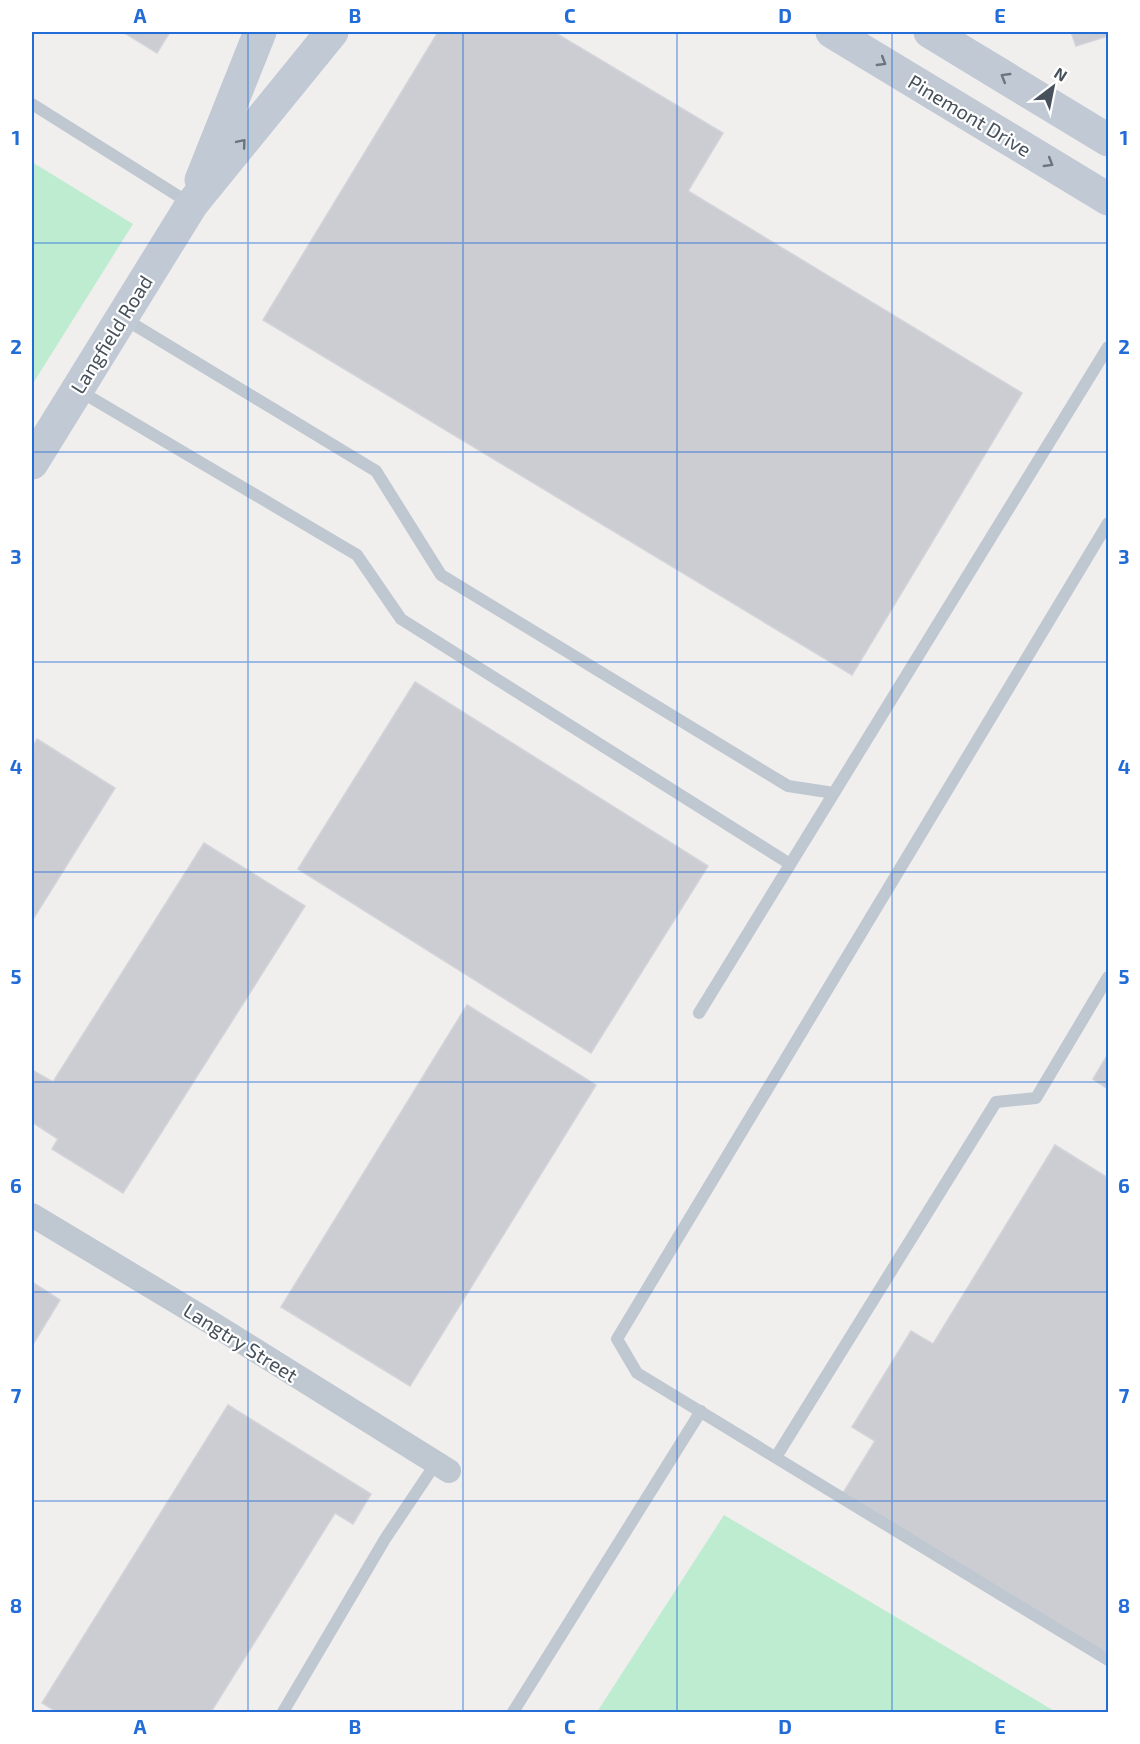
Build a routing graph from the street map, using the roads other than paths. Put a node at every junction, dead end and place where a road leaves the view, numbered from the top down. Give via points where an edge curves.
1 (260, 32) edge
2 (332, 32) edge
3 (832, 32) edge
4 (930, 32) edge
5 (32, 104) edge
6 (1108, 140) edge
7 (1108, 199) edge
8 (192, 204) junction
9 (122, 317) junction
10 (1108, 348) edge
11 (77, 389) junction
12 (32, 463) edge
13 (1108, 523) edge
14 (834, 793) junction
15 (790, 864) junction
16 (1108, 977) edge
17 (699, 1013) dead end
18 (32, 1215) edge
19 (701, 1411) junction
20 (776, 1457) junction
21 (443, 1467) joint
22 (1108, 1660) edge
23 (283, 1713) edge
24 (513, 1713) edge

1 - 8 street, Langfield Road
8 -> 2 street, Langfield Road
3 -> 7 street, Pinemont Drive
6 -> 4 street
5 - 8 lane
8 - 9 street, Langfield Road
9 - 11 street, Langfield Road
9 - 14 lane via 376,471 441,575 788,786
10 - 14 lane
11 - 12 street, Langfield Road
11 - 15 lane via 357,555 401,619
13 - 19 lane via 616,1340 637,1373
14 - 15 lane
15 - 17 lane
16 - 20 lane via 1036,1098 996,1102
18 - 21 street, Langtry Street
19 - 20 lane
19 - 24 lane
20 - 22 lane
21 - 23 lane via 385,1539

